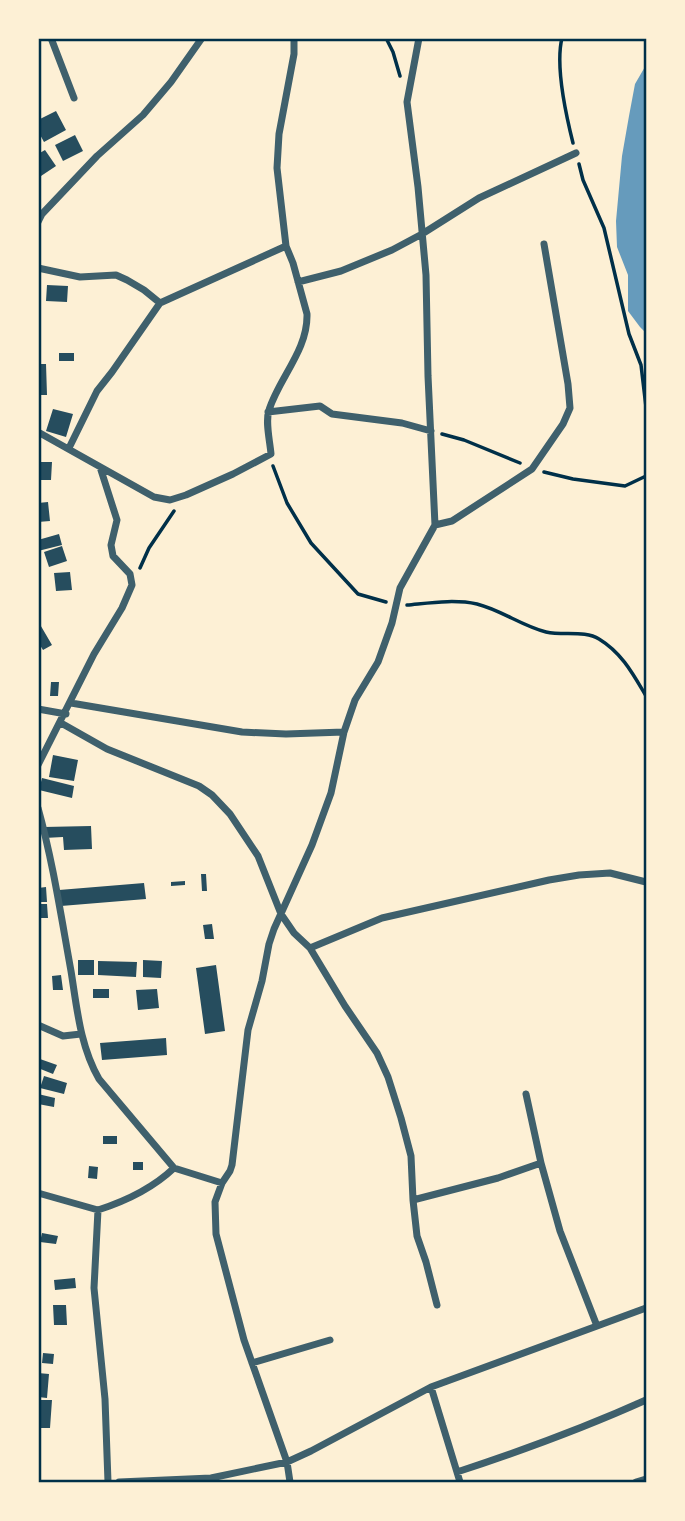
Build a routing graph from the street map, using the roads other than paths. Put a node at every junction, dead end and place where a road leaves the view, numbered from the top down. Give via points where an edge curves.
1 (51, 38) edge
2 (202, 38) edge
3 (294, 38) edge
4 (419, 38) edge
5 (74, 98) dead end
6 (576, 153) road end
7 (38, 222) edge
8 (422, 234) junction
9 (544, 244) dead end
10 (286, 246) junction
11 (38, 268) edge
12 (298, 282) junction
13 (160, 303) junction
14 (268, 412) junction
15 (431, 431) junction
16 (38, 432) edge
17 (69, 449) junction
18 (100, 467) junction
19 (435, 525) junction
20 (71, 704) junction
21 (38, 709) edge
22 (65, 714) junction
23 (61, 723) junction
24 (344, 732) junction
25 (38, 765) edge
26 (38, 808) edge
27 (646, 882) edge
28 (281, 914) junction
29 (310, 948) junction
30 (38, 1024) edge
31 (81, 1034) junction
32 (526, 1094) dead end
33 (541, 1163) junction
34 (174, 1168) junction
35 (222, 1183) junction
36 (38, 1193) edge
37 (413, 1200) junction
38 (97, 1210) junction
39 (437, 1305) dead end
40 (646, 1308) edge
41 (597, 1326) junction
42 (330, 1340) dead end
43 (252, 1363) junction
44 (431, 1387) junction
45 (646, 1400) edge
46 (287, 1462) junction
47 (457, 1472) junction
48 (646, 1479) edge
49 (186, 1481) edge
50 (108, 1482) edge
51 (119, 1482) edge
52 (290, 1482) edge
53 (460, 1482) edge
54 (636, 1482) edge

1 - 5 street
2 - 7 street via 143,115 97,156
3 - 10 street via 277,168
4 - 8 street via 407,102
6 - 8 street via 480,198
8 - 12 street via 341,271
8 - 15 street
9 - 19 street via 570,408 532,469 452,521
10 - 12 street
10 - 13 street
11 - 13 street via 80,277 116,275
12 - 14 street via 307,314 304,340
13 - 17 street via 97,391
14 - 15 street via 320,406 332,414
14 - 18 street via 271,454 186,495 170,500 154,497
15 - 19 street
16 - 17 street
17 - 18 street
18 - 20 street via 117,520 113,556 130,574 132,585
19 - 24 street via 400,588 377,662 355,700
20 - 22 street
20 - 24 street via 242,732
21 - 22 street
22 - 23 street
23 - 25 street
23 - 28 street via 107,749 212,795 258,856
24 - 28 street via 331,793
26 - 31 street via 53,865
27 - 29 street via 610,873 549,880 382,918
28 - 29 street
28 - 35 street via 248,1030 232,1165
29 - 37 street via 377,1053 387,1077 411,1156
30 - 31 street via 63,1036
31 - 34 street via 99,1079
32 - 33 street
33 - 37 street
33 - 41 street via 560,1231
34 - 35 street
34 - 38 street via 142,1192
35 - 43 street via 215,1202 216,1234
36 - 38 street
37 - 39 street via 417,1236
38 - 50 street via 94,1288
40 - 41 street
41 - 44 street
42 - 43 street
43 - 46 street
44 - 46 street
44 - 47 street
45 - 47 street
46 - 49 street
46 - 52 street
47 - 53 street
48 - 54 street
49 - 51 street

